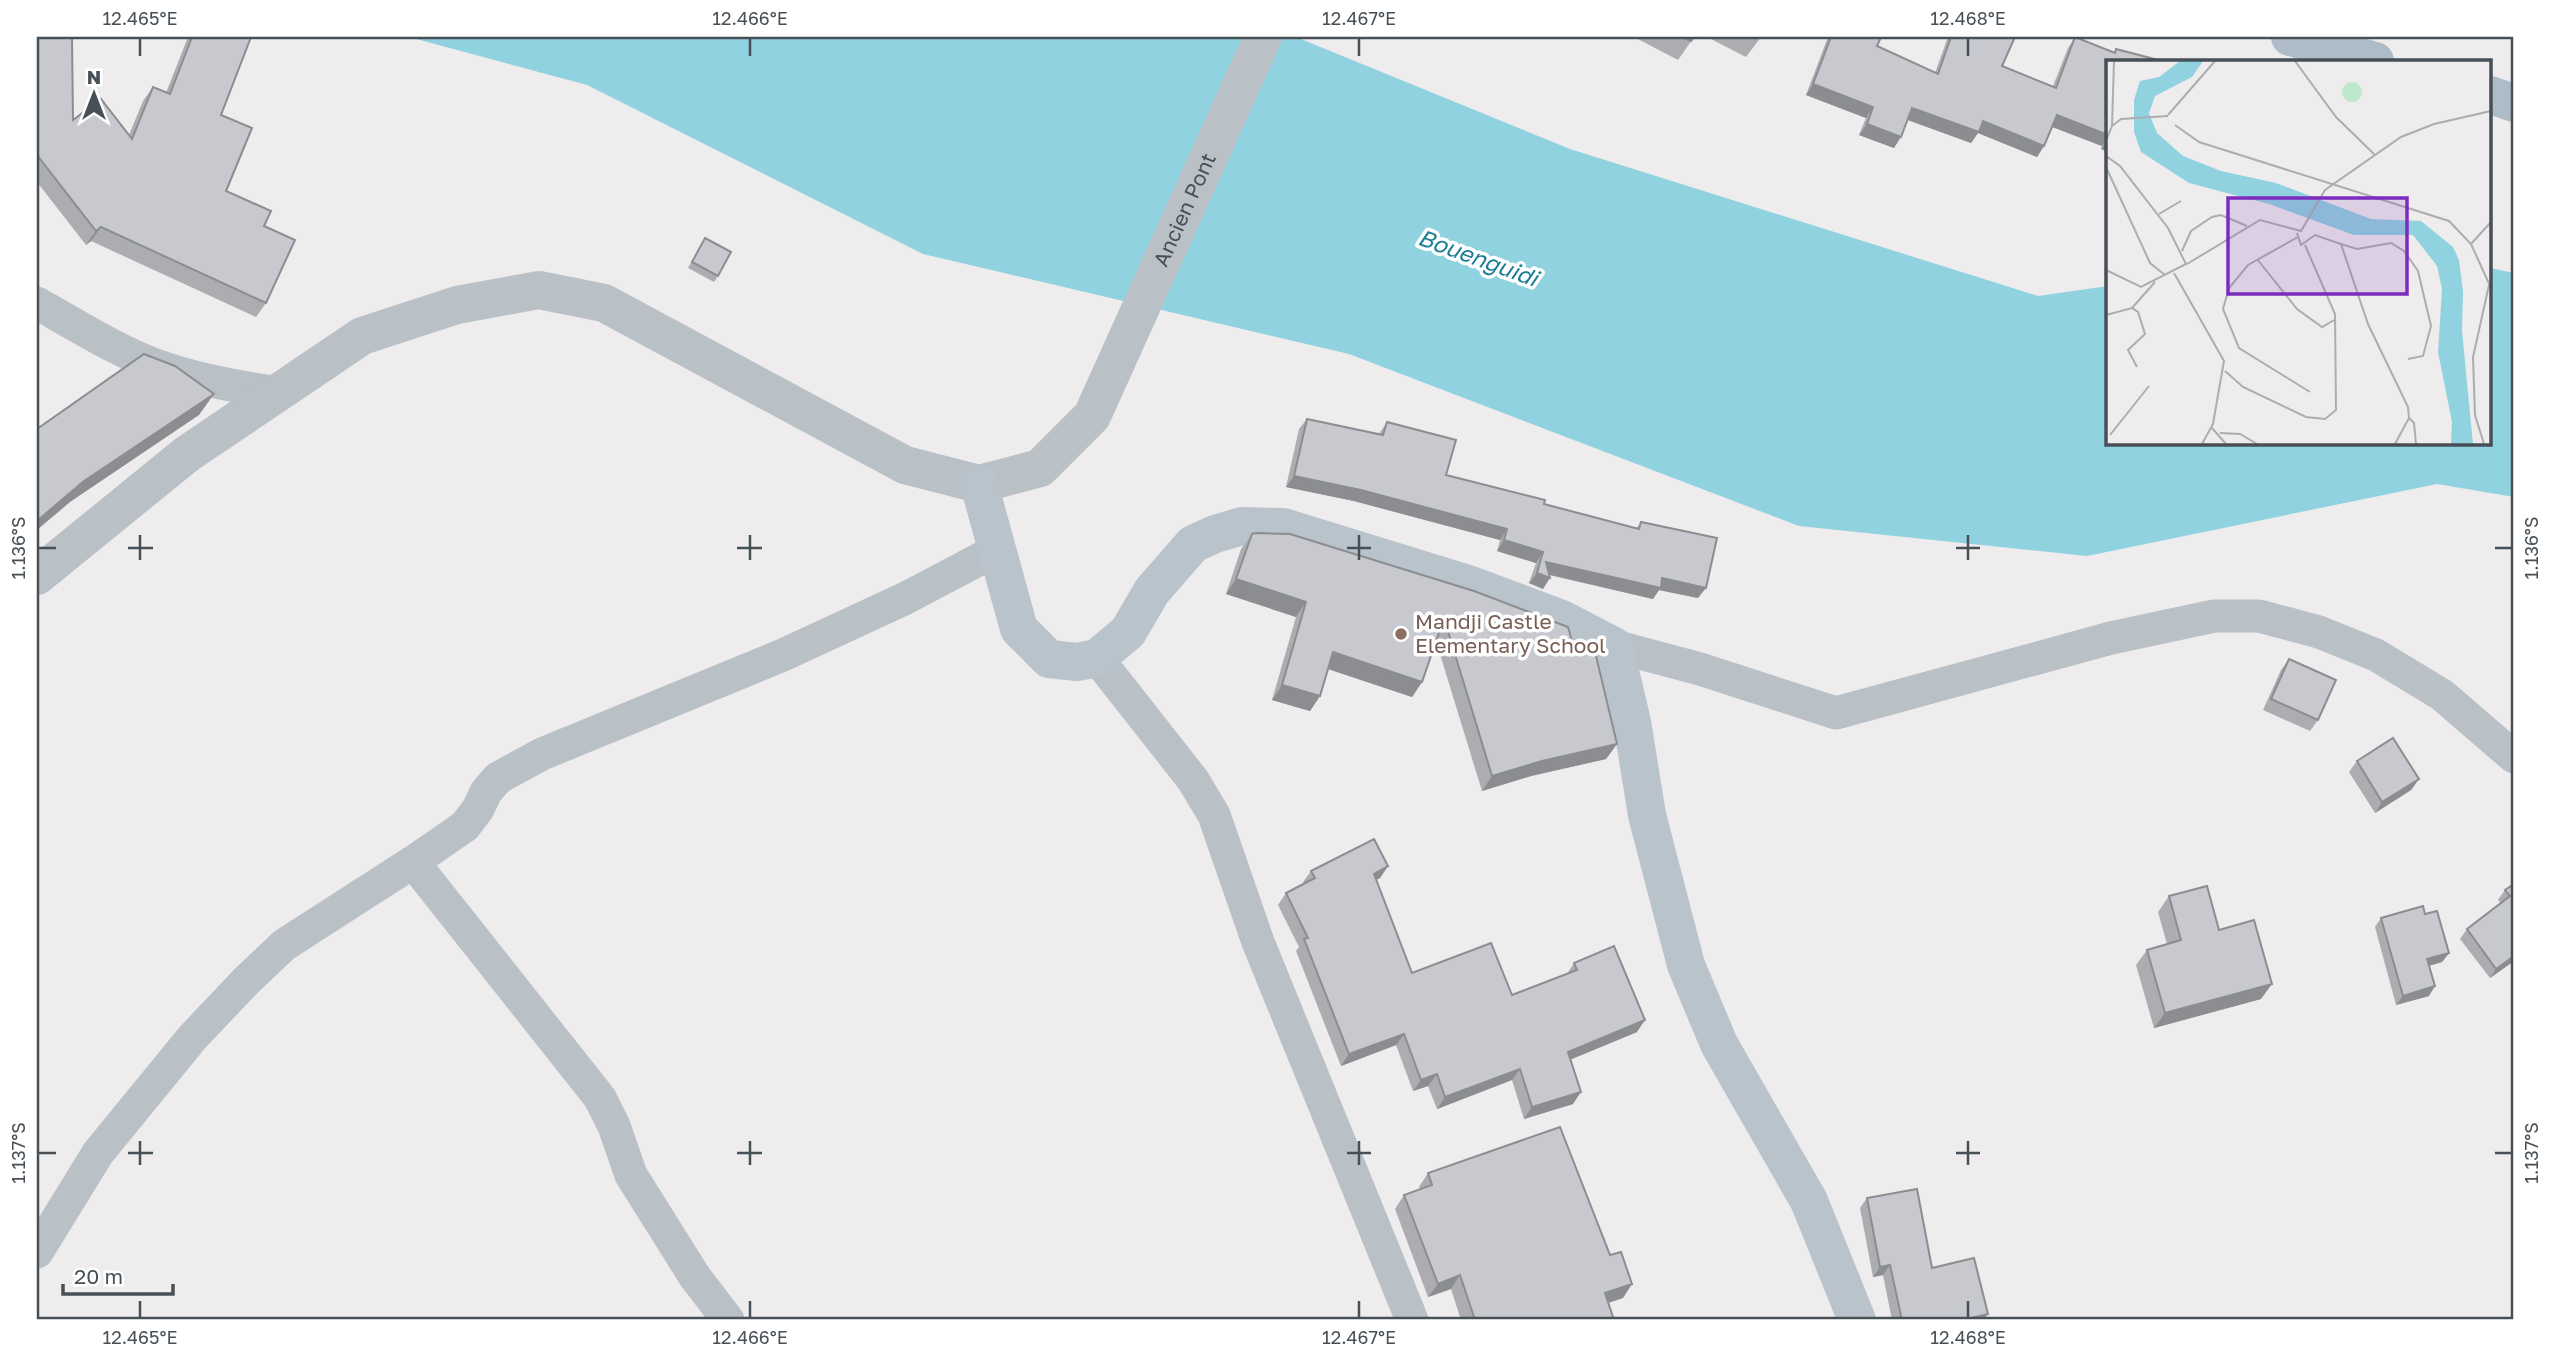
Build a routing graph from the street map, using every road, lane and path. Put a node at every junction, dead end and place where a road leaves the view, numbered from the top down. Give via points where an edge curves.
1 (1264, 37) edge
2 (2290, 37) edge
3 (2371, 60) edge
4 (2492, 97) edge
5 (2514, 103) edge
6 (37, 303) edge
7 (278, 393) junction
8 (979, 484) junction
9 (997, 550) junction
10 (37, 576) edge
11 (1614, 646) junction
12 (1097, 658) junction
13 (2514, 757) edge
14 (413, 863) junction
15 (37, 1252) edge
16 (728, 1320) edge
17 (1412, 1320) edge
18 (1857, 1320) edge

1 - 8 street, Ancien Pont via 1092,416 1040,468
2 - 3 main road
4 - 5 main road
6 - 7 street via 165,369
7 - 8 street via 362,336 457,305 539,290 604,303 905,465
7 - 10 street via 187,454
8 - 9 main road
9 - 12 main road via 1019,629 1032,644 1049,659 1077,662
9 - 14 street via 783,656 518,766 498,778 465,826
11 - 12 main road via 1562,619 1471,585 1283,527 1242,526 1193,544 1152,591 1128,632
11 - 13 street via 1836,713 2111,638 2214,616 2259,616 2319,632 2376,656 2442,695
11 - 18 main road via 1647,815 1686,965 1719,1044 1809,1201
12 - 17 street via 1193,780 1214,815 1258,942
14 - 15 street via 284,945 245,982 192,1038 98,1153
14 - 16 street via 600,1098 631,1175

